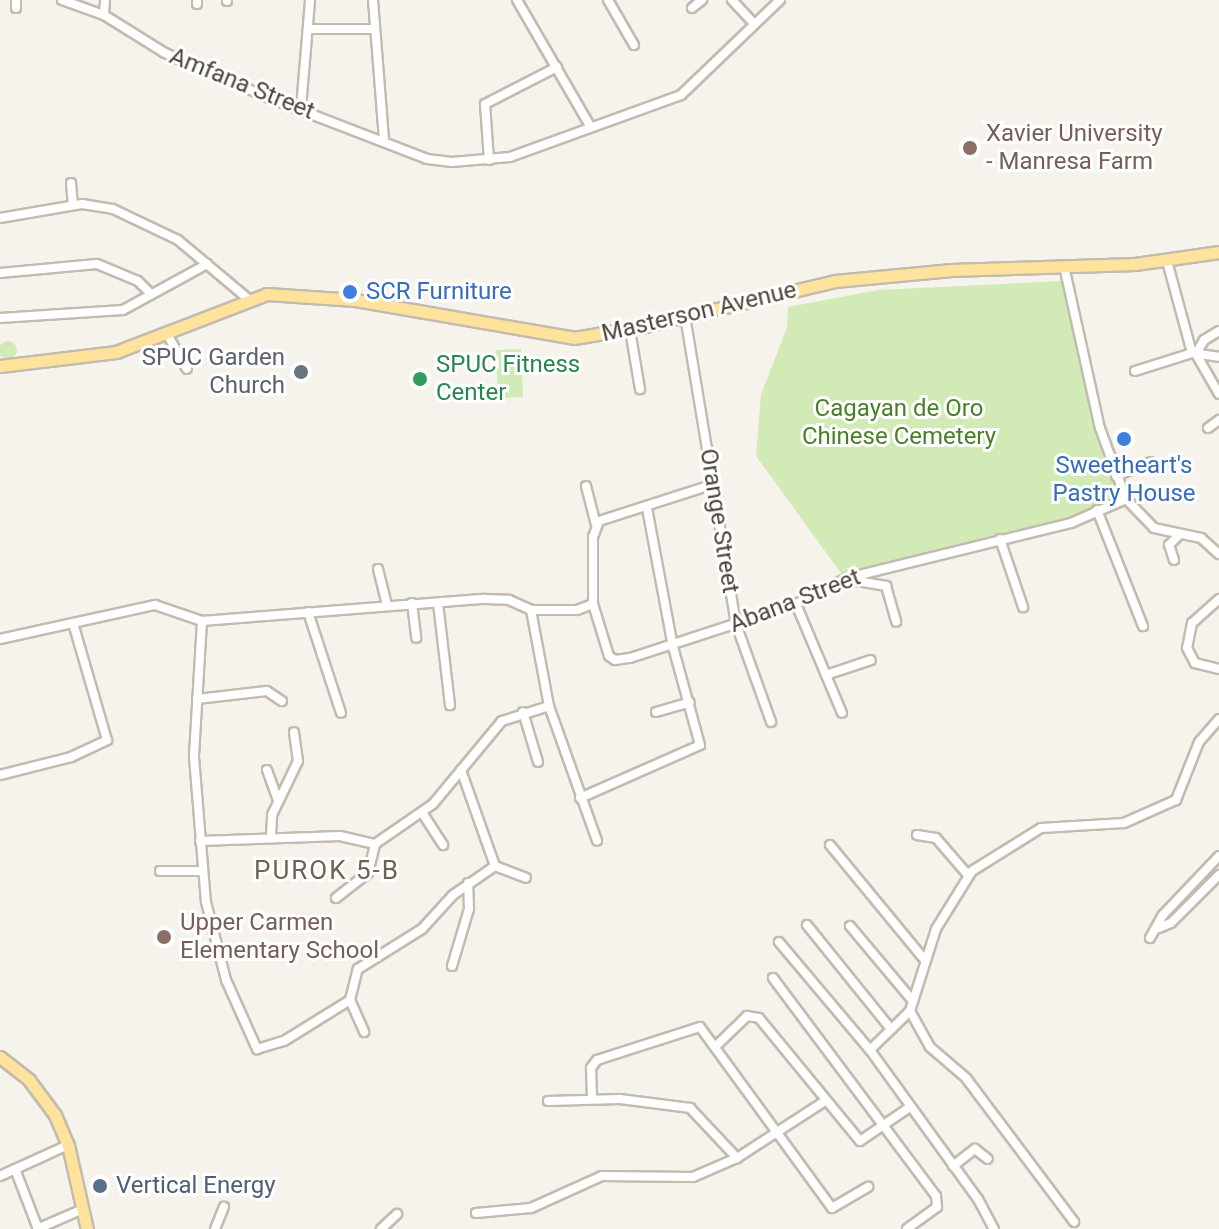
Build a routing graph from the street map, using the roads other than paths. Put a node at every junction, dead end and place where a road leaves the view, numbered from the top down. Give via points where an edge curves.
1 (62, 0) edge
2 (105, 0) edge
3 (310, 0) edge
4 (373, 0) edge
5 (517, 0) edge
6 (608, 0) edge
7 (702, 0) edge
8 (732, 0) edge
9 (780, 0) edge
10 (81, 3) edge
11 (692, 8) dead end
12 (104, 15) junction
13 (754, 24) junction
14 (308, 29) junction
15 (375, 29) junction
16 (634, 45) dead end
17 (557, 67) junction
18 (301, 108) junction
19 (590, 126) junction
20 (384, 140) junction
21 (489, 160) junction
22 (71, 183) dead end
23 (73, 205) junction
24 (0, 218) edge
25 (1219, 252) edge
26 (1167, 261) junction
27 (207, 264) junction
28 (1064, 266) junction
29 (0, 273) edge
30 (151, 294) junction
31 (247, 298) junction
32 (685, 316) junction
33 (0, 318) edge
34 (630, 330) junction
35 (1219, 331) edge
36 (167, 334) junction
37 (1194, 354) junction
38 (1219, 357) edge
39 (0, 366) edge
40 (187, 369) dead end
41 (1135, 371) dead end
42 (640, 389) dead end
43 (1219, 394) edge
44 (1219, 420) edge
45 (1208, 428) dead end
46 (1150, 462) dead end
47 (1116, 476) junction
48 (714, 484) junction
49 (586, 486) dead end
50 (1126, 499) junction
51 (647, 508) junction
52 (1097, 510) junction
53 (596, 525) junction
54 (1178, 536) junction
55 (1000, 539) junction
56 (1219, 554) edge
57 (1174, 560) dead end
58 (378, 569) dead end
59 (845, 579) junction
60 (1219, 599) edge
61 (412, 603) junction
62 (438, 603) junction
63 (593, 604) junction
64 (796, 604) junction
65 (387, 605) junction
66 (1023, 607) dead end
67 (531, 610) junction
68 (308, 612) junction
69 (202, 621) junction
70 (896, 622) dead end
71 (73, 623) junction
72 (736, 624) junction
73 (1143, 626) dead end
74 (416, 638) dead end
75 (0, 639) edge
76 (673, 647) junction
77 (871, 660) dead end
78 (1219, 669) edge
79 (826, 675) junction
80 (197, 699) junction
81 (282, 701) dead end
82 (690, 702) junction
83 (450, 705) dead end
84 (549, 706) junction
85 (523, 712) junction
86 (656, 712) dead end
87 (341, 713) dead end
88 (842, 713) dead end
89 (1219, 719) edge
90 (771, 722) dead end
91 (294, 732) dead end
92 (538, 762) dead end
93 (267, 770) dead end
94 (461, 770) junction
95 (0, 775) edge
96 (580, 798) junction
97 (278, 801) junction
98 (423, 814) junction
99 (917, 835) dead end
100 (271, 836) junction
101 (200, 841) junction
102 (597, 841) dead end
103 (375, 844) junction
104 (443, 845) dead end
105 (830, 845) dead end
106 (1219, 856) edge
107 (495, 866) junction
108 (160, 871) dead end
109 (202, 871) junction
110 (968, 875) junction
111 (1219, 875) edge
112 (526, 878) dead end
113 (468, 883) junction
114 (336, 898) dead end
115 (807, 925) dead end
116 (850, 926) dead end
117 (1159, 928) junction
118 (1150, 938) dead end
119 (779, 942) dead end
120 (924, 959) junction
121 (452, 966) dead end
122 (773, 978) dead end
123 (350, 1000) junction
124 (912, 1006) junction
125 (891, 1029) junction
126 (364, 1032) dead end
127 (716, 1046) junction
128 (870, 1050) junction
129 (0, 1057) edge
130 (592, 1097) junction
131 (548, 1101) dead end
132 (825, 1101) junction
133 (910, 1107) junction
134 (885, 1125) junction
135 (778, 1133) junction
136 (68, 1145) junction
137 (737, 1158) junction
138 (988, 1159) dead end
139 (953, 1166) junction
140 (15, 1169) junction
141 (0, 1176) edge
142 (868, 1187) dead end
143 (224, 1207) dead end
144 (81, 1210) junction
145 (476, 1213) dead end
146 (397, 1214) dead end
147 (1074, 1222) dead end
148 (37, 1229) edge
149 (87, 1229) edge
150 (215, 1229) edge
151 (381, 1229) edge
152 (907, 1229) edge
153 (994, 1229) edge

1 - 10 street, Amfana Street
2 - 12 street
3 - 14 street
4 - 15 street
5 - 17 street
6 - 16 street
7 - 11 street
8 - 13 street
9 - 13 street, Amfana Street
10 - 12 street, Amfana Street
12 - 18 street, Amfana Street via 184,63
13 - 19 street, Amfana Street via 681,95
14 - 15 street
14 - 18 street
15 - 20 street
17 - 19 street
17 - 21 street via 485,104
18 - 20 street, Amfana Street
19 - 21 street, Amfana Street
20 - 21 street, Amfana Street via 443,162
22 - 23 street
23 - 24 street
23 - 27 street via 101,206 167,232
25 - 26 main road, Masterson Avenue
26 - 28 main road, Masterson Avenue
26 - 37 street
27 - 30 street
27 - 31 street
28 - 32 main road, Masterson Avenue via 835,281
28 - 47 street
29 - 30 street via 105,265 138,281
30 - 33 street via 123,310
31 - 34 main road, Masterson Avenue via 285,293 355,300 540,336 574,338
31 - 36 main road, Masterson Avenue
32 - 34 main road, Masterson Avenue
32 - 48 street, Orange Street
34 - 42 street
35 - 37 street
36 - 39 main road, Masterson Avenue via 116,352
36 - 40 street
37 - 38 street
37 - 41 street
37 - 43 street
44 - 45 street
46 - 47 street
47 - 50 street
48 - 51 street
48 - 72 street, Orange Street
49 - 53 street
50 - 52 street, Abana Street
50 - 54 street via 1154,528
51 - 53 street via 610,515
51 - 76 street
52 - 55 street, Abana Street via 1071,523
52 - 73 street
53 - 63 street
54 - 56 street via 1201,538
54 - 57 street via 1169,545
55 - 59 street, Abana Street
55 - 66 street
58 - 65 street
59 - 64 street, Abana Street
59 - 70 street via 886,586
60 - 78 street via 1192,623 1187,648 1195,663
61 - 62 street
61 - 65 street
61 - 74 street
62 - 67 street via 498,599
62 - 83 street
63 - 67 street via 569,611
63 - 76 street, Abana Street via 611,659
64 - 72 street, Abana Street
64 - 79 street
65 - 68 street
67 - 84 street
68 - 69 street
68 - 87 street
69 - 71 street via 155,605
69 - 80 street
71 - 75 street
71 - 95 street via 107,740 71,757
72 - 76 street, Abana Street
72 - 90 street, Orange Street
76 - 82 street
77 - 79 street
79 - 88 street
80 - 81 street via 267,691
80 - 101 street via 194,757
82 - 86 street
82 - 96 street via 700,741 697,749
84 - 85 street
84 - 96 street
85 - 92 street
85 - 94 street via 502,721
89 - 110 street via 1199,742 1176,800 1124,823 1041,828
91 - 97 street via 298,761
93 - 97 street
94 - 98 street
94 - 107 street
96 - 102 street
97 - 100 street
98 - 103 street
98 - 104 street
99 - 110 street via 936,838
100 - 101 street
100 - 103 street
101 - 109 street
103 - 114 street via 368,873
105 - 120 street
106 - 117 street via 1163,915
107 - 112 street
107 - 113 street
108 - 109 street
109 - 123 street via 218,959 253,1045 262,1050 284,1041
110 - 120 street
111 - 117 street via 1171,923
113 - 121 street via 469,909
113 - 123 street via 422,929 358,969
115 - 125 street
116 - 124 street
117 - 118 street
119 - 128 street
120 - 124 street
122 - 134 street
123 - 126 street
124 - 125 street
124 - 147 street via 930,1047 966,1078
125 - 128 street
127 - 130 street via 698,1027 597,1060 591,1068
127 - 132 street via 728,1028 755,1016
127 - 135 street
128 - 133 street
129 - 136 main road via 42,1097
130 - 131 street
130 - 137 street via 690,1108
132 - 134 street via 860,1141
132 - 135 street
133 - 134 street
133 - 139 street
134 - 152 street via 938,1200
135 - 137 street
135 - 142 street via 832,1208
136 - 140 street
136 - 144 main road
137 - 145 street via 693,1177 602,1176 531,1208
138 - 139 street via 980,1148
139 - 153 street
140 - 141 street
140 - 148 street
143 - 150 street
144 - 148 street
144 - 149 main road
146 - 151 street

